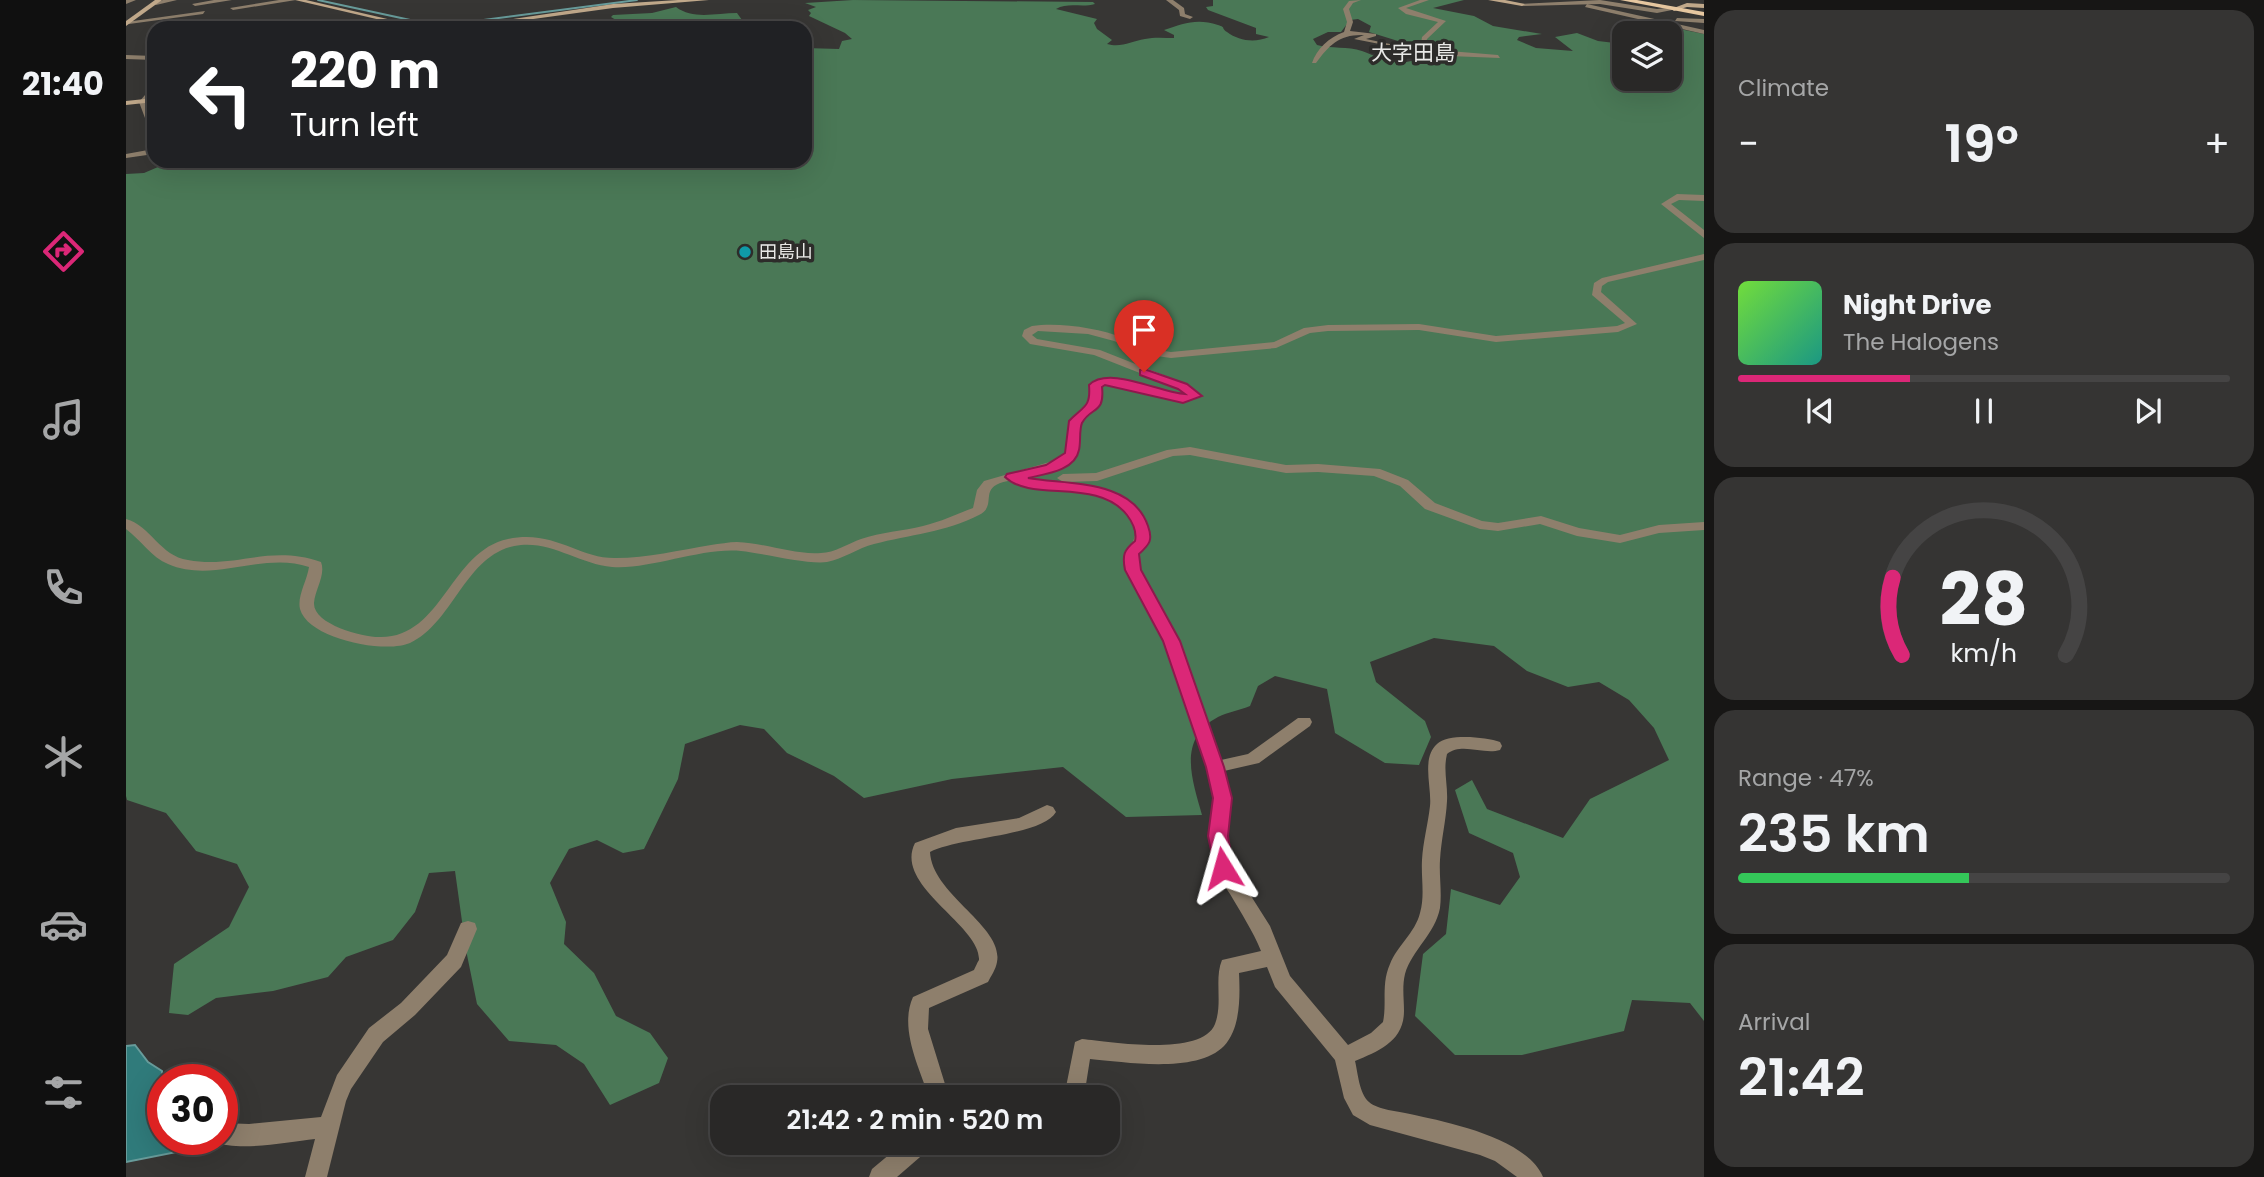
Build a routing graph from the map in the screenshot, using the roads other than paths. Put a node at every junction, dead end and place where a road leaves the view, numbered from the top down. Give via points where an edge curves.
1 (133, 0) edge
2 (174, 0) edge
3 (261, 0) edge
4 (296, 0) edge
5 (706, 0) edge
6 (1169, 0) edge
7 (1358, 0) edge
8 (1426, 0) edge
9 (1492, 0) edge
10 (1623, 0) edge
11 (158, 1) edge
12 (1581, 1) edge
13 (126, 2) edge
14 (1687, 3) edge
15 (231, 4) edge
16 (195, 5) dead end
17 (1704, 6) edge
18 (1674, 9) junction
19 (203, 12) dead end
20 (1704, 15) edge
21 (1190, 17) dead end
22 (1641, 18) junction
23 (1704, 20) edge
24 (396, 21) edge
25 (505, 21) edge
26 (127, 23) edge
27 (1347, 32) junction
28 (1704, 32) edge
29 (1388, 45) dead end
30 (126, 57) edge
31 (1498, 57) dead end
32 (147, 58) edge
33 (1314, 62) dead end
34 (147, 98) edge
35 (147, 101) edge
36 (143, 102) junction
37 (126, 103) edge
38 (147, 113) edge
39 (147, 152) edge
40 (126, 156) edge
41 (1704, 198) edge
42 (1704, 235) edge
43 (1704, 257) edge
44 (1014, 477) junction
45 (126, 523) edge
46 (1704, 526) edge
47 (1304, 722) dead end
48 (1494, 746) dead end
49 (1215, 767) junction
50 (1047, 812) dead end
51 (468, 929) dead end
52 (1273, 957) junction
53 (1344, 1056) junction
54 (935, 1085) edge
55 (1076, 1085) edge
56 (330, 1127) junction
57 (238, 1135) edge
58 (905, 1155) edge
59 (316, 1177) edge
60 (880, 1177) edge
61 (1532, 1177) edge

1 - 13 street
2 - 11 street
3 - 15 street
4 - 15 street
4 - 24 street
5 - 25 street via 613,6
6 - 21 street
7 - 27 street via 1346,9
8 - 31 street via 1401,8 1443,21 1423,43 1445,53
9 - 12 street via 1522,4
10 - 18 main road
11 - 26 street
12 - 18 street
12 - 22 street via 1595,10
14 - 17 street
14 - 18 street
15 - 16 street
18 - 20 main road
19 - 26 street
22 - 23 street
22 - 28 street
27 - 29 street via 1374,35 1357,38
27 - 33 street via 1336,36
30 - 32 street
34 - 36 street
35 - 36 street
36 - 37 street
36 - 38 street
39 - 40 street
41 - 42 street via 1677,197 1665,204
43 - 44 street via 1597,285 1596,293 1632,324 1618,329 1496,339 1419,327 1328,328 1308,330 1276,345 1171,355 1088,331 1036,328 1027,336 1034,342 1096,352 1182,386 1196,396 1183,399 1102,382 1096,385 1093,407 1076,421 1072,454 1051,468
44 - 45 street via 988,484 978,511 928,529 867,541 824,558 736,546 615,563 600,562 550,542 511,542 485,555 424,627 396,643 354,639 315,621 307,601 316,565 308,561 184,565 166,559
44 - 46 street via 1097,477 1190,451 1286,469 1376,472 1404,483 1430,506 1480,525 1541,520 1620,539 1659,529
44 - 49 street via 1117,498 1139,520 1144,536 1130,558 1133,570 1172,641
47 - 49 street via 1253,759
48 - 53 street via 1453,744 1439,752 1432,904 1427,922 1396,971 1392,1030
49 - 52 street via 1223,798 1218,836 1223,868 1263,932
50 - 54 street via 1016,825 992,826 921,848 932,887 976,930 989,955 989,968 981,976 920,1003 918,1028
51 - 56 street via 454,961 369,1044 344,1082
52 - 53 street via 1282,981
52 - 55 street via 1229,966 1225,1021 1206,1048 1082,1049
53 - 61 street via 1354,1098 1370,1115 1485,1146 1511,1157
56 - 57 street
56 - 59 street
58 - 60 street

